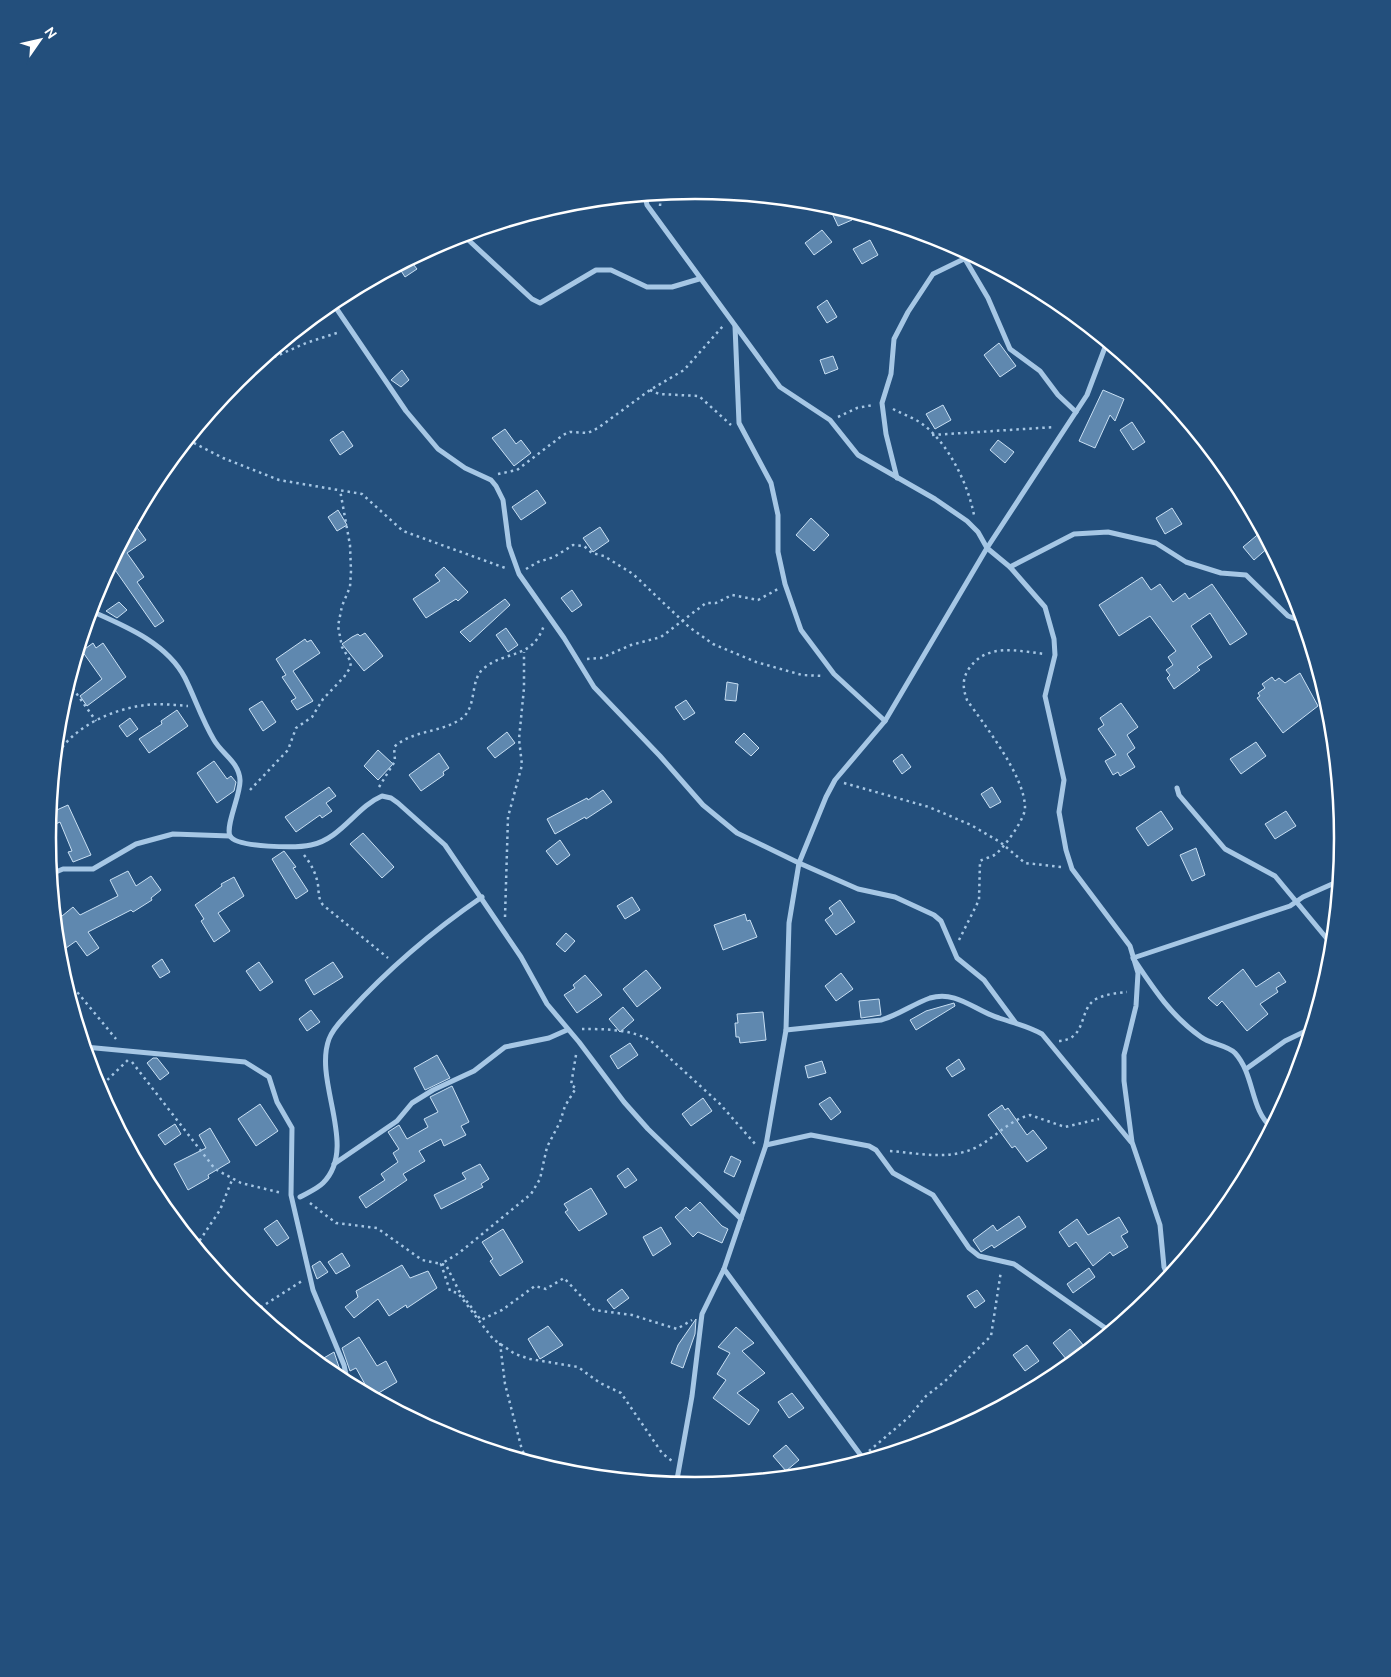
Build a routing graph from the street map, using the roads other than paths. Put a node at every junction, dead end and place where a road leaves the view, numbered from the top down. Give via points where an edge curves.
1 (646, 202) edge
2 (469, 241) edge
3 (965, 260) joint
4 (699, 279) junction
5 (337, 309) edge
6 (735, 325) junction
7 (1105, 348) edge
8 (1076, 412) junction
9 (897, 478) junction
10 (987, 548) junction
11 (1010, 567) junction
12 (97, 614) edge
13 (1296, 619) edge
14 (885, 721) junction
15 (1177, 788) dead end
16 (230, 836) junction
17 (799, 863) junction
18 (58, 872) edge
19 (1333, 884) edge
20 (482, 897) junction
21 (1297, 901) junction
22 (1326, 938) edge
23 (1133, 958) junction
24 (1015, 1022) junction
25 (567, 1030) junction
26 (786, 1030) junction
27 (1305, 1032) edge
28 (91, 1048) edge
29 (1246, 1069) junction
30 (1267, 1124) edge
31 (1132, 1142) junction
32 (766, 1145) junction
33 (334, 1164) junction
34 (300, 1197) road end
35 (741, 1219) junction
36 (724, 1269) junction
37 (1166, 1271) edge
38 (1106, 1328) edge
39 (344, 1373) edge
40 (861, 1456) edge
41 (677, 1477) edge

1 - 4 street
2 - 4 street via 540,303 596,270 612,270 647,287 672,287
3 - 8 street via 988,298 1010,349 1040,371
3 - 9 street via 933,274 894,339 891,374 883,406
4 - 6 street
5 - 17 street via 406,411 438,449 465,468 491,480 500,491 509,546 519,574 594,687 720,821 737,833
6 - 9 street via 786,393 820,411 858,455
6 - 14 street via 738,418 771,483 778,515 778,552 785,584 802,630 834,674
7 - 8 street via 1087,395
8 - 10 street
9 - 10 street via 956,512 978,532
10 - 11 street
10 - 14 street
11 - 13 street via 1074,534 1108,532 1156,543 1186,562 1221,573 1246,575 1288,616
11 - 23 street via 1045,607 1054,639 1055,655 1045,696 1064,780 1059,812 1072,869 1130,946
12 - 16 street via 122,625 169,657 184,678 216,744 237,769 240,780
14 - 17 street via 835,780
15 - 21 street via 1179,795 1225,848 1275,876
16 - 18 street via 173,834 136,844 93,869
16 - 20 street via 249,845 311,845 326,839 376,798 391,798 445,845
17 - 24 street via 858,889 895,897 934,915 941,921 953,952 984,980
17 - 26 street via 789,923
19 - 21 street
20 - 25 street via 547,1004
20 - 33 street via 396,965 335,1028 329,1039 325,1072 335,1115
21 - 22 street
21 - 23 street
23 - 29 street via 1169,1010 1202,1038 1234,1052
23 - 31 street via 1138,973 1138,990 1124,1055
24 - 26 street via 998,1018 949,996 931,998 881,1020
24 - 31 street via 1046,1038
25 - 33 street via 549,1038 505,1047 474,1071 412,1104 397,1121
25 - 35 street via 634,1114
26 - 32 street
27 - 29 street
28 - 39 street via 245,1062 263,1072 272,1082 277,1102 292,1128 292,1195 310,1277
29 - 30 street via 1263,1121
31 - 37 street via 1160,1225
32 - 35 street
32 - 38 street via 820,1135 876,1150 893,1172 933,1195 978,1256 1014,1264
33 - 34 street via 322,1184
35 - 36 street
36 - 40 street
36 - 41 street via 702,1314

